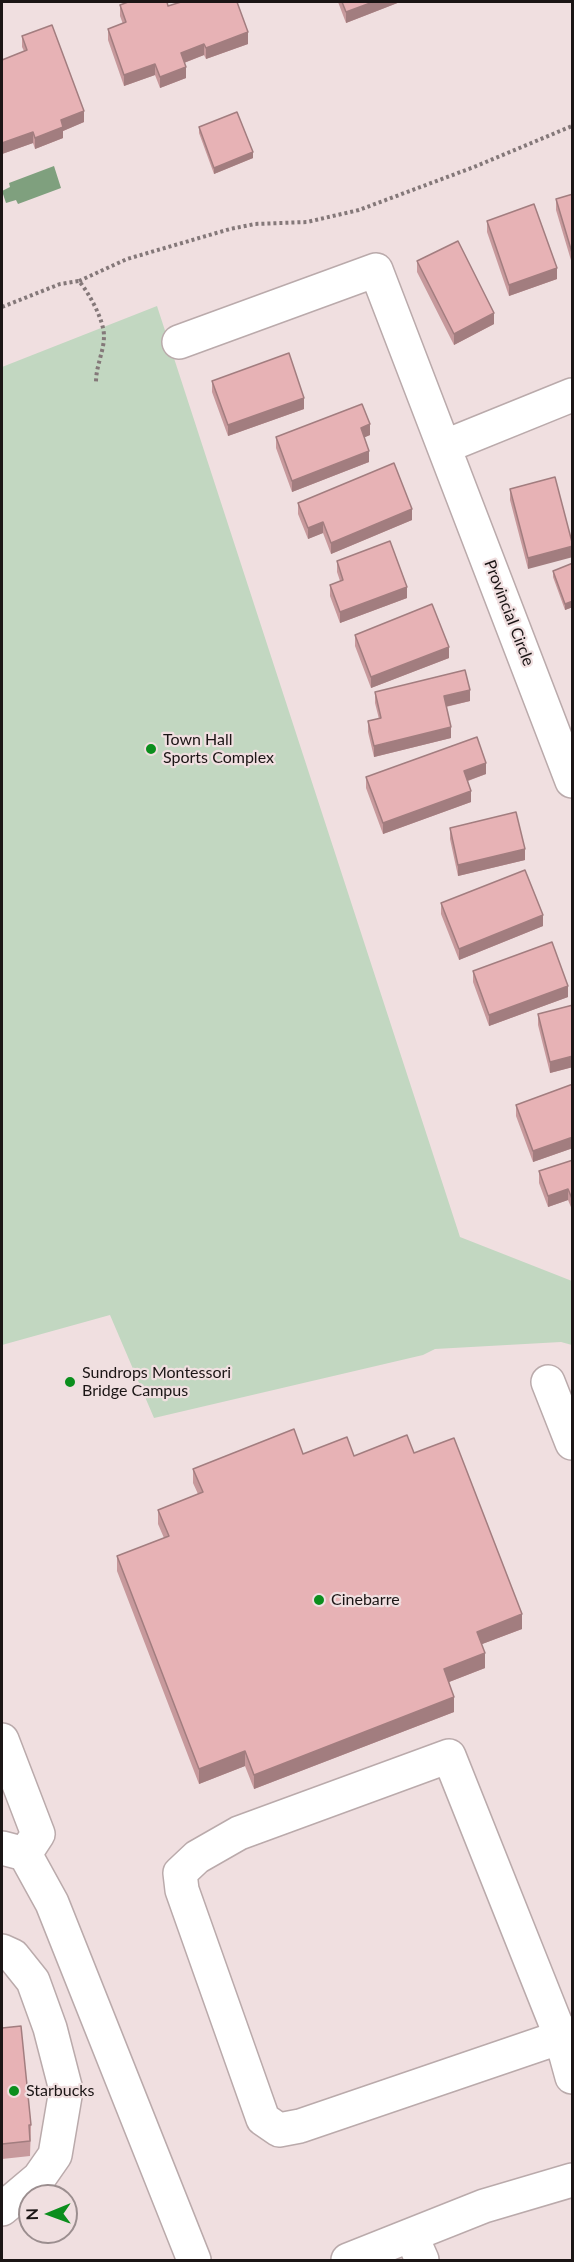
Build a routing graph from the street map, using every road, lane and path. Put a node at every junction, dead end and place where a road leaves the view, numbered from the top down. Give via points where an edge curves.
1 (573, 126) edge
2 (79, 280) junction
3 (2, 307) edge
4 (179, 342) dead end
5 (96, 382) dead end
6 (573, 394) edge
7 (446, 446) junction
8 (573, 781) edge
9 (548, 1382) dead end
10 (573, 1443) edge
11 (2, 1740) edge
12 (13, 1851) edge
13 (2, 1951) edge
14 (2, 1974) edge
15 (567, 2035) edge
16 (573, 2078) edge
17 (55, 2155) junction
18 (573, 2180) edge
19 (2, 2209) edge
20 (417, 2248) edge
21 (194, 2260) edge
22 (348, 2260) edge

1 - 2 path via 358,210 307,222 230,229 127,259
2 - 3 path
2 - 5 path via 91,295 103,327
4 - 7 street, Provincial Circle via 376,270
6 - 7 street
7 - 8 street, Provincial Circle
9 - 10 street
11 - 12 street via 38,1834
12 - 21 street via 52,1903
13 - 17 street via 13,1956 33,1981 50,2028 66,2090
14 - 17 street via 20,1995 37,2034
15 - 15 street via 449,1756 239,1833 196,1857 180,1874 182,1890 263,2119 279,2130
15 - 16 street
17 - 19 street via 39,2178
18 - 20 street via 484,2206
20 - 22 street

